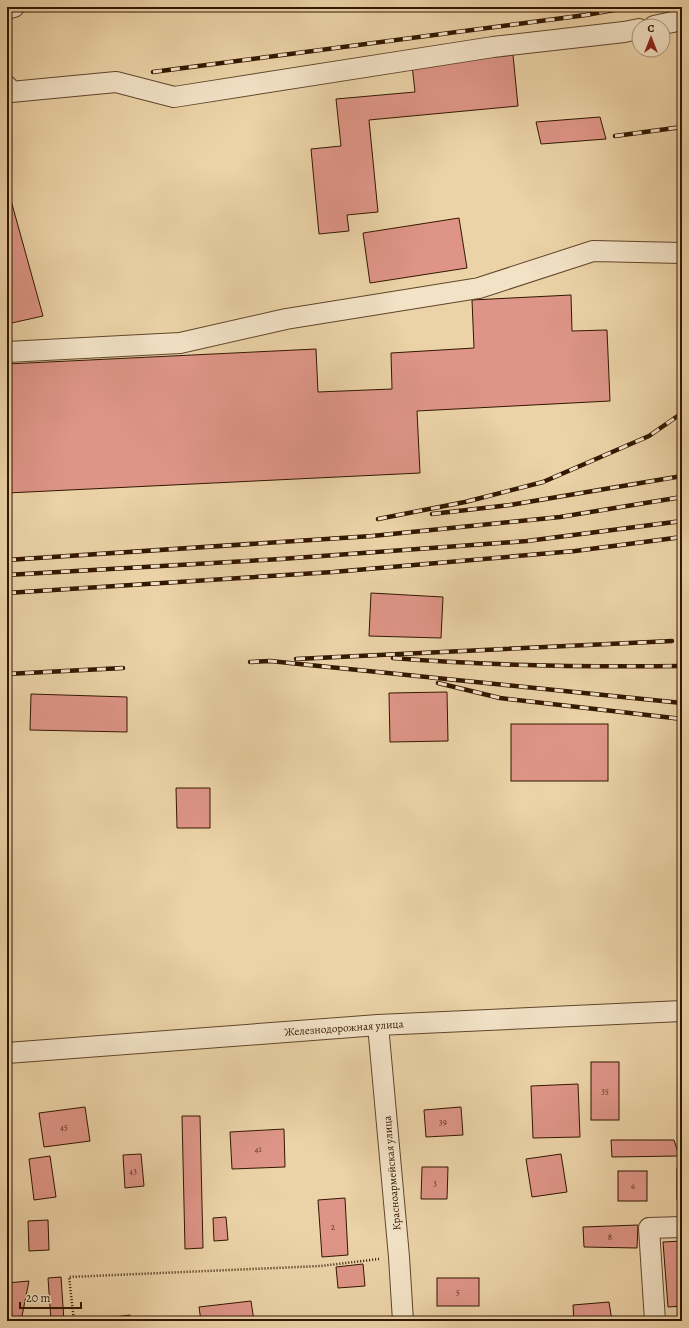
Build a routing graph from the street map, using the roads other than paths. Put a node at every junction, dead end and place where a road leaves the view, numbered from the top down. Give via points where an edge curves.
1 (14, 7) edge
2 (7, 9) edge
3 (682, 20) edge
4 (671, 22) edge
5 (631, 31) edge
6 (7, 86) edge
7 (682, 253) edge
8 (7, 352) edge
9 (682, 1011) edge
10 (378, 1025) junction
11 (7, 1053) edge
12 (682, 1227) edge
13 (403, 1321) edge
14 (655, 1321) edge

1 - 2 street
3 - 4 street
5 - 6 street via 493,47 174,97 116,82 11,92
7 - 8 street via 592,251 479,288 286,319 180,343
9 - 10 street, Железнодорожная улица
10 - 11 street, Железнодорожная улица
10 - 13 street, Красноармейская улица
12 - 14 street via 649,1228

